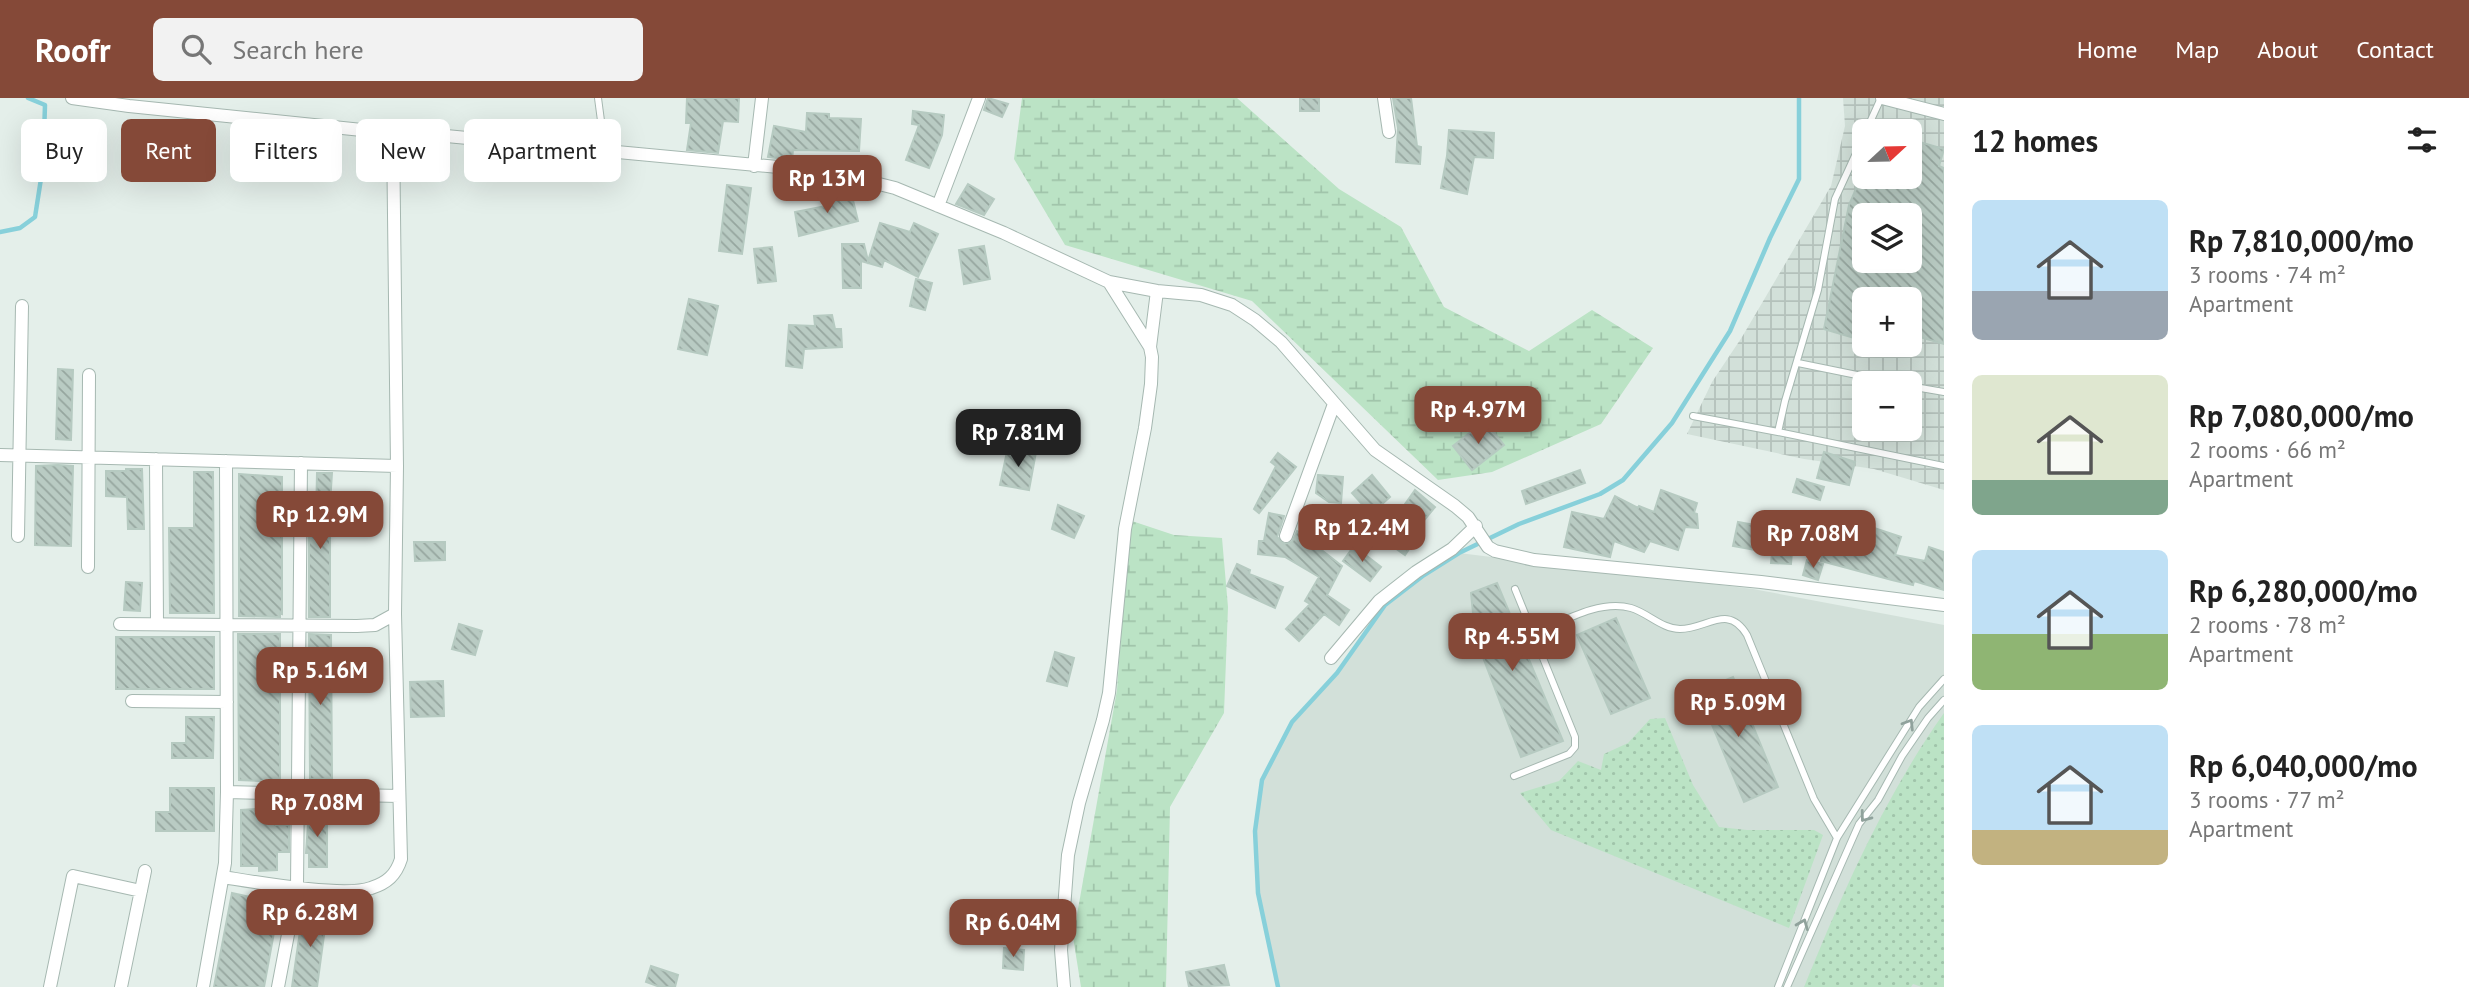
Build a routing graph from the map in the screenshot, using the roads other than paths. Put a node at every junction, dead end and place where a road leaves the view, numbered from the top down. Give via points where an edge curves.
1 (72, 98) edge
2 (598, 98) edge
3 (762, 98) edge
4 (979, 98) edge
5 (1384, 98) edge
6 (1881, 98) edge
7 (1944, 114) edge
8 (601, 119) edge
9 (1872, 119) edge
10 (356, 129) edge
11 (1389, 132) dead end
12 (621, 152) edge
13 (1852, 162) edge
14 (754, 166) junction
15 (394, 182) edge
16 (938, 206) junction
17 (1109, 282) junction
18 (1157, 291) junction
19 (22, 306) dead end
20 (1150, 347) junction
21 (1798, 363) junction
22 (1852, 374) edge
23 (89, 375) dead end
24 (1922, 388) edge
25 (1944, 392) edge
26 (1334, 404) junction
27 (1693, 416) dead end
28 (1778, 432) junction
29 (0, 456) edge
30 (19, 456) junction
31 (88, 458) junction
32 (156, 459) junction
33 (226, 461) junction
34 (301, 463) junction
35 (397, 466) junction
36 (1944, 466) edge
37 (1478, 530) junction
38 (18, 536) dead end
39 (1286, 536) dead end
40 (88, 567) dead end
41 (1515, 589) dead end
42 (1944, 605) edge
43 (395, 614) junction
44 (157, 622) junction
45 (120, 624) dead end
46 (227, 624) junction
47 (299, 626) junction
48 (1533, 634) junction
49 (1331, 658) dead end
50 (1944, 679) edge
51 (1944, 700) edge
52 (132, 701) dead end
53 (227, 702) junction
54 (1514, 776) dead end
55 (227, 792) junction
56 (299, 794) junction
57 (399, 796) junction
58 (1837, 838) junction
59 (145, 871) dead end
60 (223, 877) junction
61 (298, 887) junction
62 (141, 891) junction
63 (50, 987) edge
64 (121, 987) edge
65 (203, 987) edge
66 (278, 987) edge
67 (1064, 987) edge
68 (1778, 987) edge
69 (1787, 987) edge

1 - 10 street
2 - 8 lane
3 - 14 street
4 - 16 street
5 - 11 street
6 - 7 street
6 - 9 lane
12 - 14 street
13 - 21 lane via 1835,199
14 - 16 street via 847,175
15 - 35 street
16 - 17 street
17 - 18 street
17 - 20 street
18 - 20 street
18 - 26 street via 1209,297 1246,314 1281,342
19 - 30 street
20 - 67 street via 1151,384 1125,529 1109,693 1068,855 1060,950
21 - 22 lane
21 - 28 lane
23 - 31 street
24 - 25 lane
26 - 37 street via 1383,457 1455,506
26 - 39 street
27 - 28 lane
28 - 36 lane
29 - 30 street
30 - 31 street
30 - 38 street
31 - 32 street
31 - 40 street
32 - 33 street
32 - 44 street
33 - 34 street
33 - 46 street
34 - 35 street
34 - 47 street
35 - 43 street
37 - 42 street via 1488,547 1534,560
37 - 49 street via 1379,601
41 - 48 lane
43 - 47 street via 375,625
43 - 57 street
44 - 45 street
44 - 46 street
46 - 47 street
46 - 53 street
47 - 56 street
48 - 54 lane via 1575,747 1569,754
48 - 58 lane via 1594,609 1614,606 1631,608 1672,629 1726,618 1741,624 1814,799
58 -> 50 lane via 1919,707
51 -> 69 lane via 1859,824
52 - 53 street
53 - 55 street
55 - 56 street
55 - 60 street
56 - 57 street
56 - 61 street
57 - 61 street via 401,859 387,881 355,892
68 -> 58 lane
59 - 62 street
60 - 61 street
60 - 65 street
61 - 66 street
62 - 63 street via 73,876
62 - 64 street

